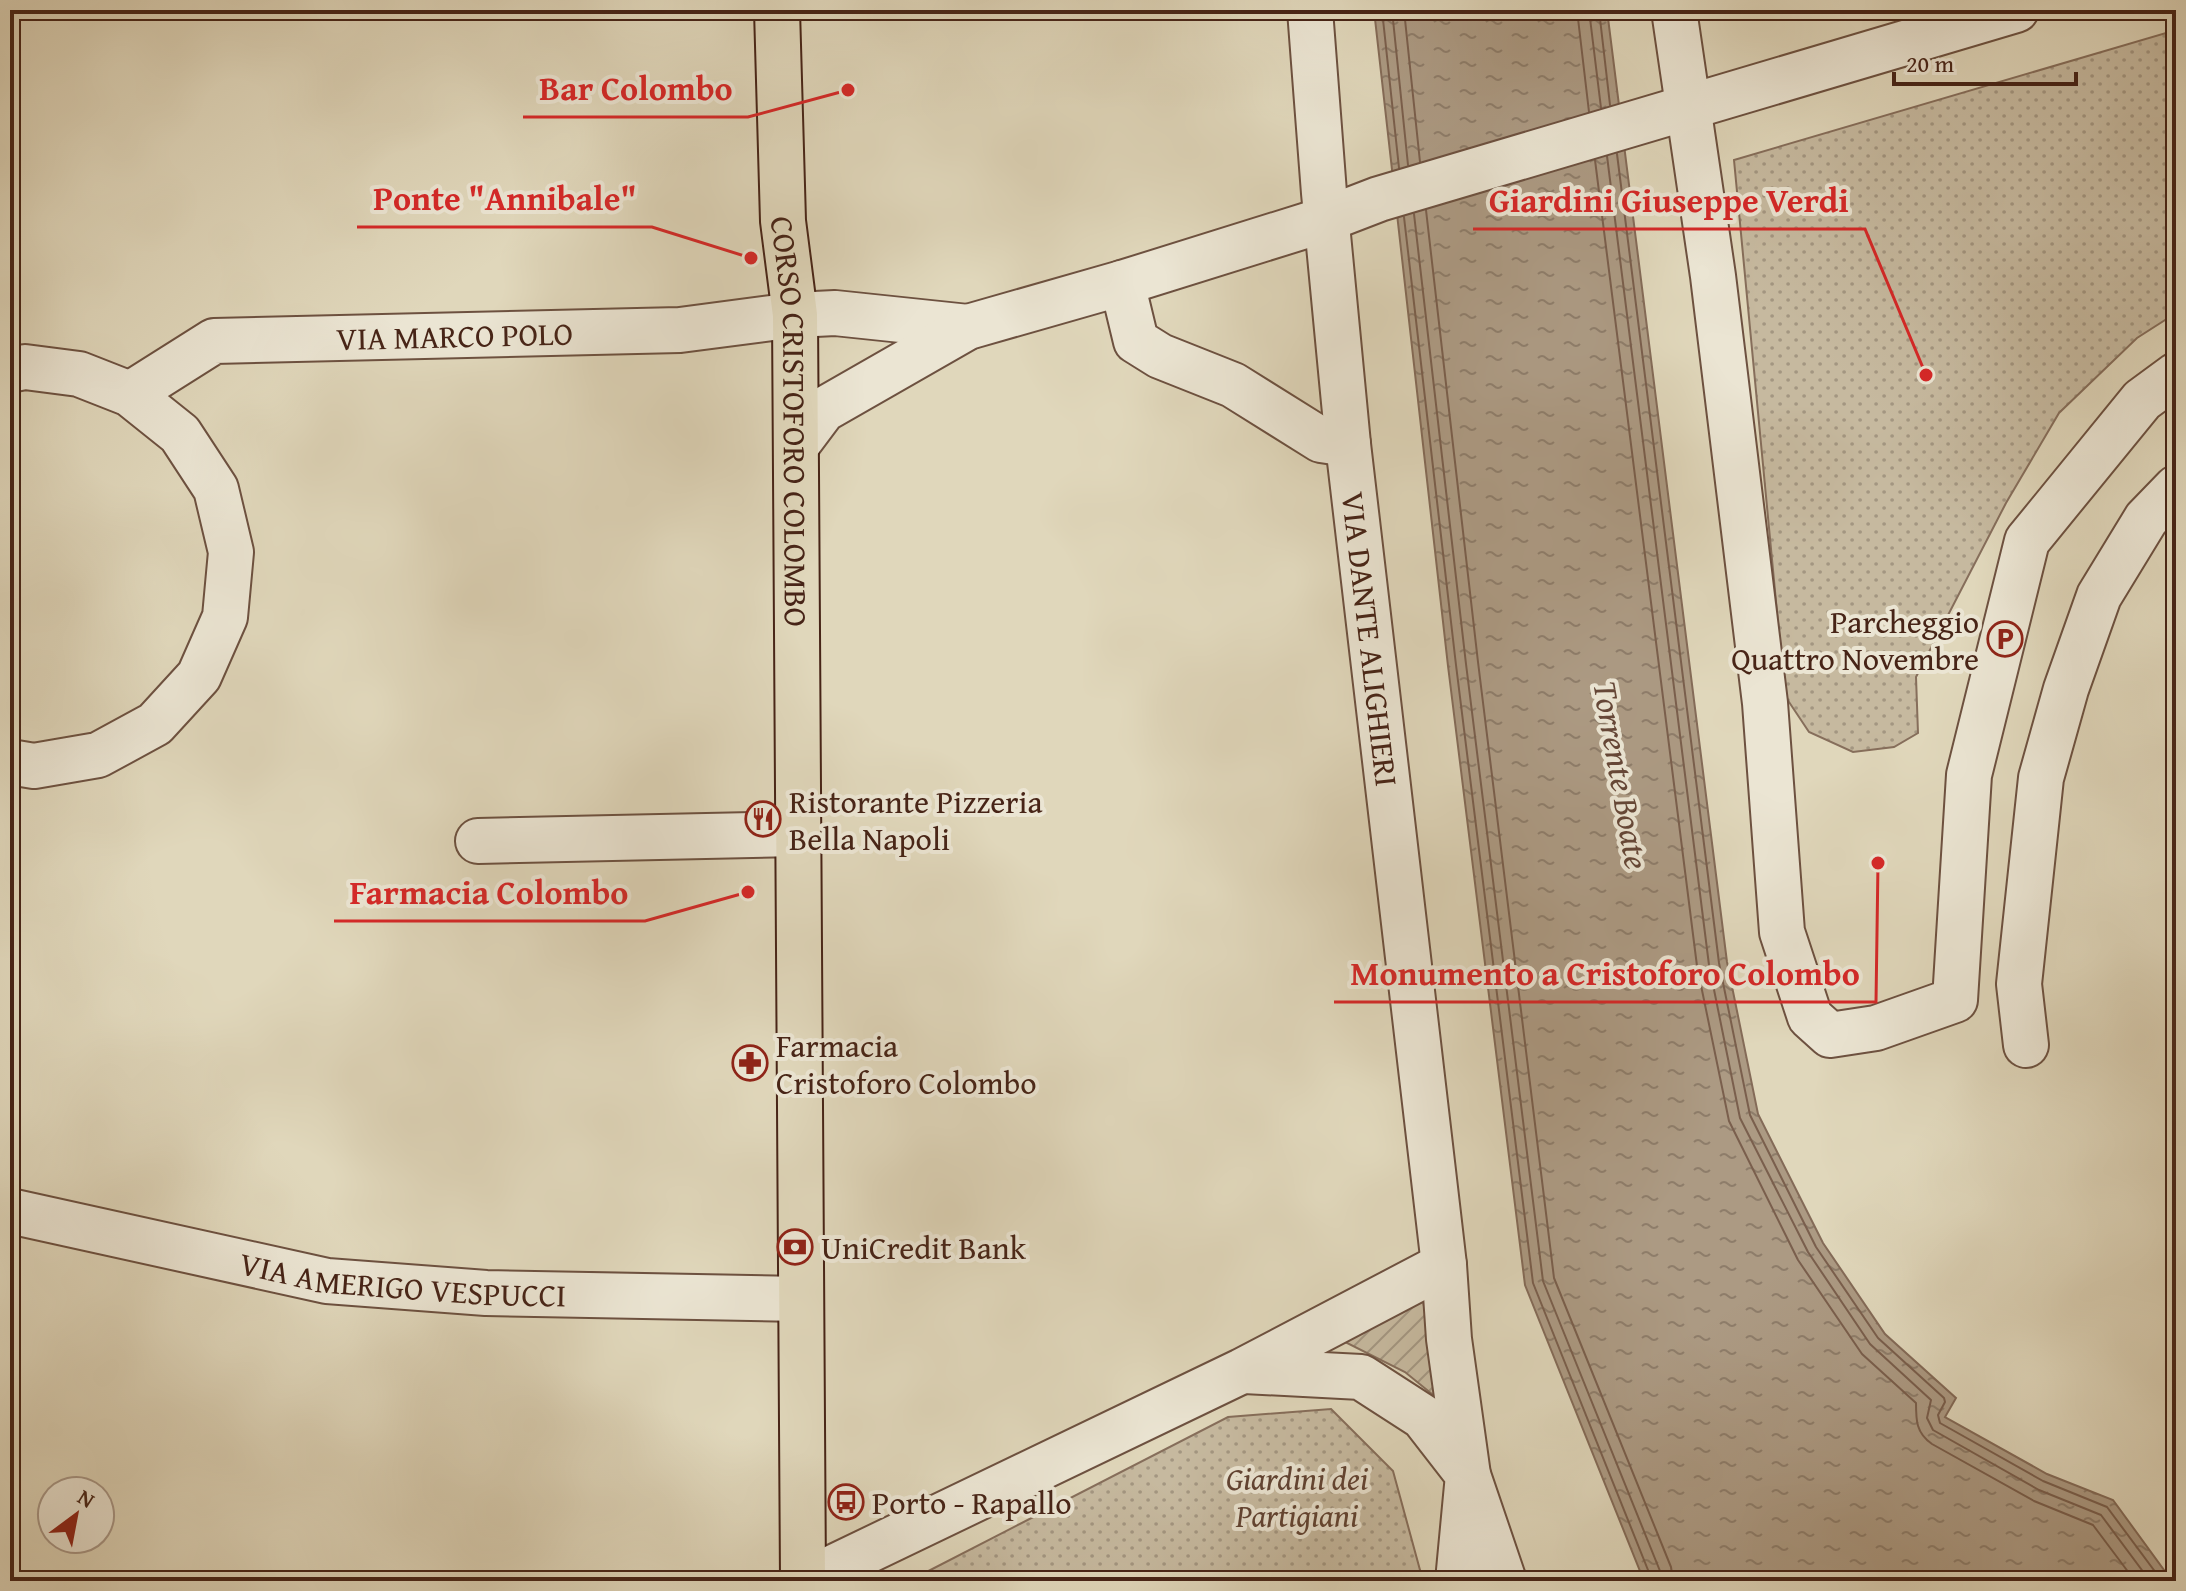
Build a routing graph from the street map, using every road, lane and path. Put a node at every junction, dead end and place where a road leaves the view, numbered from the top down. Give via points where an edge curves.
1 (777, 10) edge
2 (1310, 10) edge
3 (1674, 10) edge
4 (2016, 10) edge
5 (1690, 107) junction
6 (1327, 219) junction
7 (1122, 283) junction
8 (795, 315) junction
9 (968, 327) junction
10 (10, 370) edge
11 (2176, 375) edge
12 (130, 394) junction
13 (1348, 444) junction
14 (796, 446) junction
15 (2176, 488) edge
16 (10, 762) edge
17 (798, 834) junction
18 (478, 841) dead end
19 (2026, 1045) dead end
20 (10, 1211) edge
21 (1444, 1265) junction
22 (801, 1299) junction
23 (1242, 1371) junction
24 (1468, 1475) junction
25 (1504, 1580) edge
26 (804, 1581) edge
27 (1458, 1581) edge

1 - 8 main road, CORSO CRISTOFORO COLOMBO via 783,221
2 - 6 street, VIA DANTE ALIGHIERI
3 - 5 street
4 - 5 street
5 - 6 street
5 - 11 street via 1765,703 1782,932 1810,1017 1830,1035 1876,1028 1955,1000 1969,775 2027,541 2142,400
6 - 7 street
6 - 13 street, VIA DANTE ALIGHIERI
7 - 9 street
7 - 13 street via 1136,341 1233,385 1321,440
8 - 9 street, VIA MARCO POLO via 835,313
8 - 12 street, VIA MARCO POLO via 680,330 214,341
8 - 14 main road, CORSO CRISTOFORO COLOMBO
9 - 14 street via 823,410
10 - 12 street via 79,374
12 - 16 street via 180,434 216,489 231,552 225,617 199,676 155,724 98,755 34,766
13 - 21 street, VIA DANTE ALIGHIERI
14 - 17 main road, CORSO CRISTOFORO COLOMBO
15 - 19 street via 2146,519 2099,596 2041,778 2019,984
17 - 18 street
17 - 22 main road, CORSO CRISTOFORO COLOMBO
20 - 22 street, VIA AMERIGO VESPUCCI via 327,1281 486,1293
21 - 23 street
21 - 24 street, VIA DANTE ALIGHIERI
22 - 26 main road, CORSO CRISTOFORO COLOMBO
23 - 24 street via 1361,1377 1423,1417
23 - 26 street
24 - 25 street
24 - 27 street

